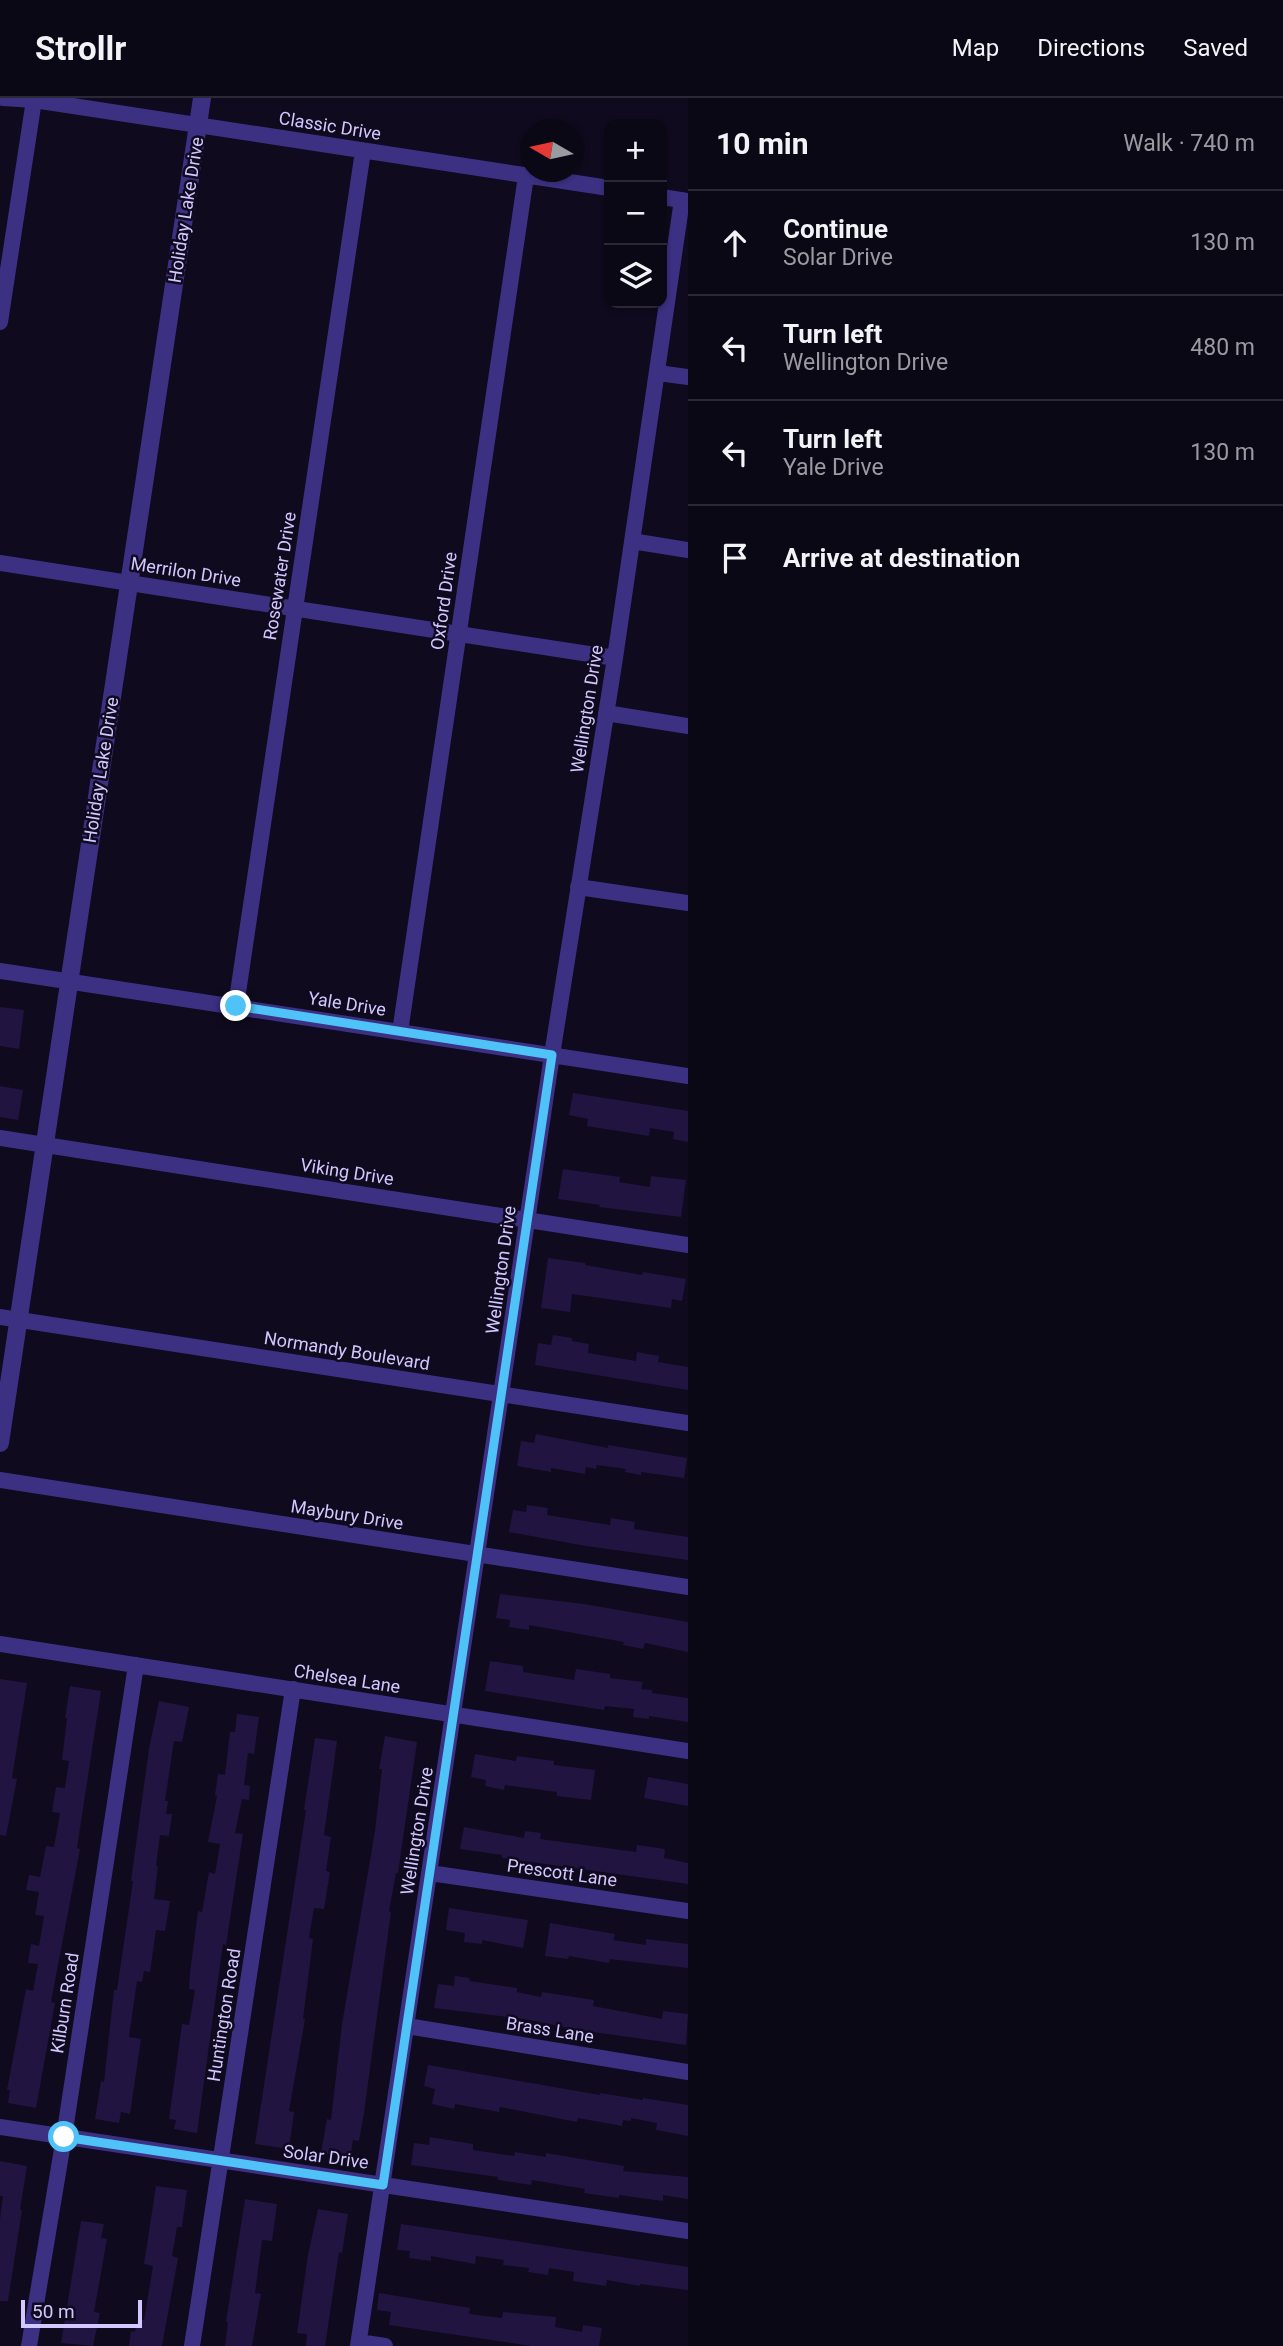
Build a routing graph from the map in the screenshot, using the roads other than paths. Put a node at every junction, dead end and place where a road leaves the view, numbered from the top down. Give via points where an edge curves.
1 (3, 98) edge
2 (202, 98) edge
3 (34, 100) junction
4 (198, 125) junction
5 (363, 151) junction
6 (520, 175) edge
7 (525, 182) edge
8 (568, 182) edge
9 (604, 187) edge
10 (667, 198) edge
11 (685, 200) edge
12 (0, 322) edge
13 (657, 373) junction
14 (688, 377) edge
15 (632, 541) junction
16 (688, 550) edge
17 (0, 563) edge
18 (130, 583) junction
19 (294, 608) junction
20 (458, 634) junction
21 (615, 658) junction
22 (606, 713) junction
23 (688, 726) edge
24 (578, 887) junction
25 (688, 903) edge
26 (0, 971) edge
27 (70, 981) junction
28 (236, 1006) junction
29 (400, 1032) junction
30 (552, 1055) junction
31 (688, 1076) edge
32 (0, 1138) edge
33 (45, 1145) junction
34 (527, 1220) junction
35 (688, 1245) edge
36 (0, 1317) edge
37 (18, 1320) junction
38 (502, 1394) junction
39 (688, 1423) edge
40 (0, 1443) edge
41 (0, 1480) edge
42 (478, 1554) junction
43 (688, 1587) edge
44 (0, 1644) edge
45 (136, 1665) junction
46 (293, 1689) junction
47 (454, 1715) junction
48 (688, 1751) edge
49 (430, 1873) junction
50 (688, 1911) edge
51 (407, 2026) junction
52 (688, 2072) edge
53 (0, 2127) edge
54 (64, 2137) junction
55 (221, 2161) junction
56 (383, 2185) junction
57 (688, 2231) edge
58 (359, 2344) edge
59 (29, 2346) edge
60 (192, 2346) edge
61 (386, 2346) edge

1 - 3 street, Classic Drive
2 - 4 street, Holiday Lake Drive
3 - 4 street, Classic Drive
3 - 12 street
4 - 5 street, Classic Drive
4 - 18 street, Holiday Lake Drive
5 - 6 street, Classic Drive
5 - 19 street, Rosewater Drive
7 - 20 street, Oxford Drive
8 - 9 street, Classic Drive
10 - 11 street
11 - 13 street, Wellington Drive
13 - 14 street
13 - 15 street, Wellington Drive
15 - 16 street
15 - 21 street, Wellington Drive
17 - 18 street, Merrilon Drive
18 - 19 street, Merrilon Drive
18 - 27 street, Holiday Lake Drive
19 - 20 street, Merrilon Drive
19 - 28 street, Rosewater Drive
20 - 21 street, Merrilon Drive
20 - 29 street, Oxford Drive
21 - 22 street, Wellington Drive
22 - 23 street
22 - 24 street, Wellington Drive
24 - 25 street
24 - 30 street, Wellington Drive
26 - 27 street, Yale Drive
27 - 28 street, Yale Drive
27 - 33 street, Holiday Lake Drive
28 - 29 street, Yale Drive
29 - 30 street, Yale Drive
30 - 31 street, Yale Drive
30 - 34 street, Wellington Drive
32 - 33 street, Viking Drive
33 - 34 street, Viking Drive
33 - 37 street, Holiday Lake Drive
34 - 35 street, Viking Drive
34 - 38 street, Wellington Drive
36 - 37 street, Normandy Boulevard
37 - 38 street, Normandy Boulevard
37 - 40 street, Holiday Lake Drive
38 - 39 street, Normandy Boulevard
38 - 42 street, Wellington Drive
41 - 42 street, Maybury Drive
42 - 43 street, Maybury Drive
42 - 47 street, Wellington Drive
44 - 45 street, Chelsea Lane
45 - 46 street, Chelsea Lane
45 - 54 street, Kilburn Road
46 - 47 street, Chelsea Lane
46 - 55 street, Huntington Road
47 - 48 street, Chelsea Lane
47 - 49 street, Wellington Drive
49 - 50 street, Prescott Lane
49 - 51 street, Wellington Drive
51 - 52 street, Brass Lane
51 - 56 street, Wellington Drive
53 - 54 street, Solar Drive
54 - 55 street, Solar Drive
54 - 59 street, Kilburn Road
55 - 56 street, Solar Drive
55 - 60 street, Huntington Road
56 - 57 street, Solar Drive
56 - 58 street, Wellington Drive
58 - 61 street

